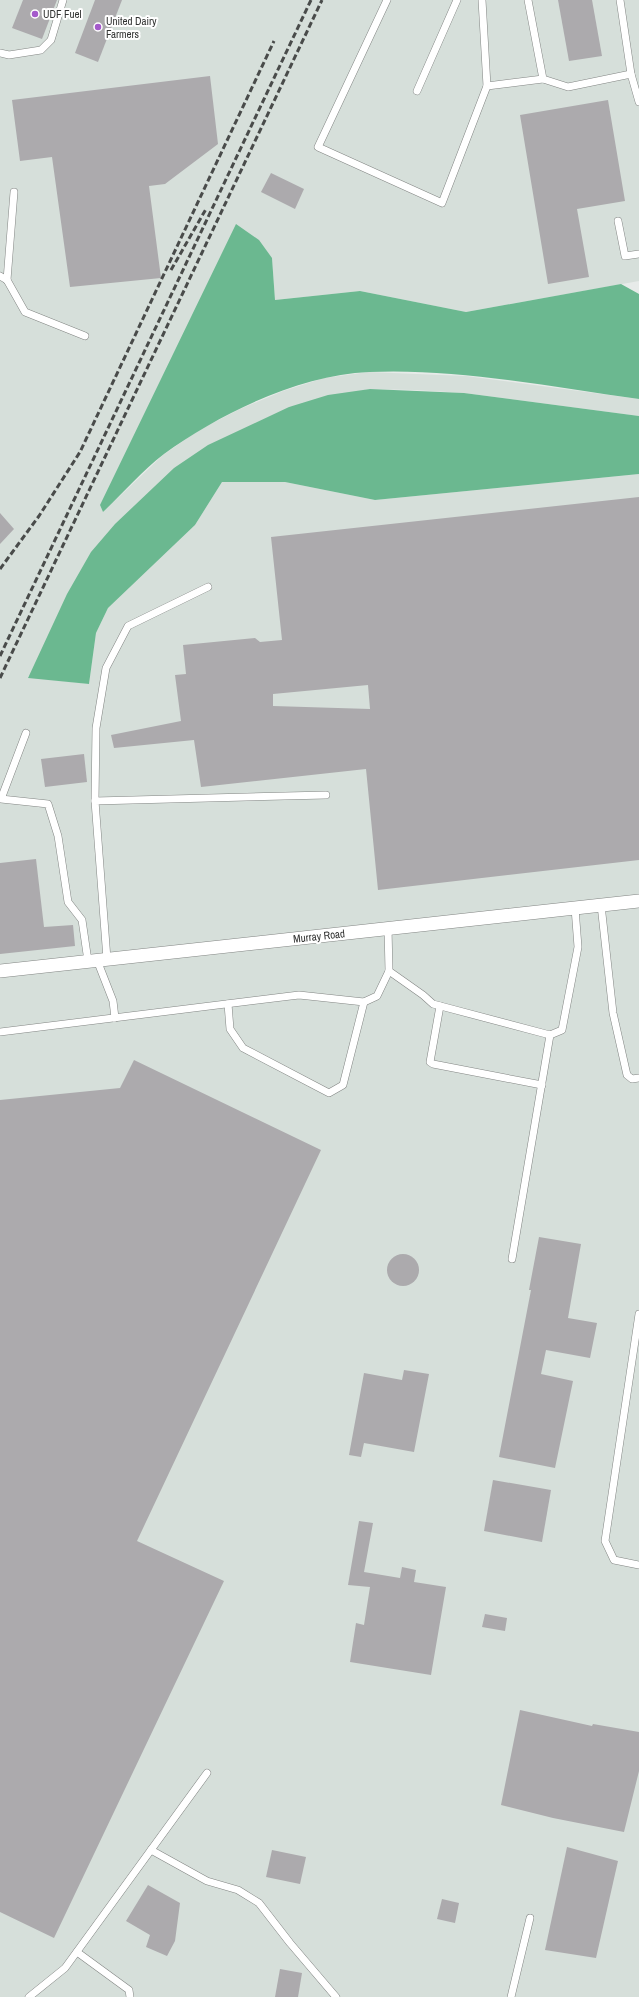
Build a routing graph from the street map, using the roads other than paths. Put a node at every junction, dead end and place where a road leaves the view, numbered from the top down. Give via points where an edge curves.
1 (64, 0) edge
2 (387, 0) edge
3 (456, 0) edge
4 (482, 0) edge
5 (528, 0) edge
6 (620, 0) edge
7 (0, 54) edge
8 (632, 74) junction
9 (543, 79) junction
10 (487, 86) junction
11 (417, 91) dead end
12 (639, 102) edge
13 (14, 192) dead end
14 (618, 221) dead end
15 (639, 254) edge
16 (3, 278) edge
17 (85, 336) dead end
18 (208, 587) dead end
19 (26, 734) dead end
20 (326, 796) dead end
21 (1, 800) edge
22 (95, 801) junction
23 (639, 901) edge
24 (601, 905) junction
25 (575, 908) junction
26 (388, 928) junction
27 (97, 960) junction
28 (0, 971) edge
29 (389, 971) junction
30 (364, 1002) junction
31 (228, 1004) junction
32 (440, 1006) junction
33 (115, 1018) junction
34 (0, 1032) edge
35 (550, 1035) junction
36 (639, 1078) edge
37 (542, 1085) junction
38 (512, 1259) dead end
39 (639, 1314) edge
40 (639, 1565) edge
41 (207, 1774) dead end
42 (151, 1850) junction
43 (530, 1918) dead end
44 (77, 1952) junction
45 (29, 1997) edge
46 (130, 1997) edge
47 (336, 1997) edge
48 (511, 1997) edge

1 - 7 lane via 50,40 41,50
2 - 10 lane via 318,147 442,203
3 - 11 lane
4 - 10 lane
5 - 9 lane
6 - 8 lane
8 - 9 lane via 568,87
8 - 12 lane
9 - 10 lane
13 - 16 lane
14 - 15 lane via 625,256
16 - 17 lane via 25,312
18 - 22 lane via 128,626 106,668 96,728
19 - 21 lane
20 - 22 lane
21 - 27 lane via 48,804 58,836 68,902 82,920
22 - 27 lane
23 - 24 street, Murray Road
24 - 25 street, Murray Road
24 - 36 lane via 614,1013 626,1075 632,1079
25 - 26 street, Murray Road
25 - 35 lane via 578,947 565,1015 562,1030
26 - 27 street, Murray Road
26 - 29 lane
27 - 28 street, Murray Road
27 - 33 lane via 113,1001
29 - 30 lane via 376,996
29 - 32 lane via 433,1004
30 - 31 lane via 300,995
30 - 31 lane via 343,1085 329,1094 244,1048 230,1028
31 - 33 lane
32 - 35 lane
32 - 37 lane via 430,1062
33 - 34 lane
35 - 37 lane
37 - 38 lane
39 - 40 lane via 605,1541 614,1560
41 - 42 lane
42 - 44 lane
42 - 47 lane via 207,1881 238,1890 259,1903
43 - 48 lane
44 - 45 lane via 65,1968
44 - 46 lane via 129,1990

